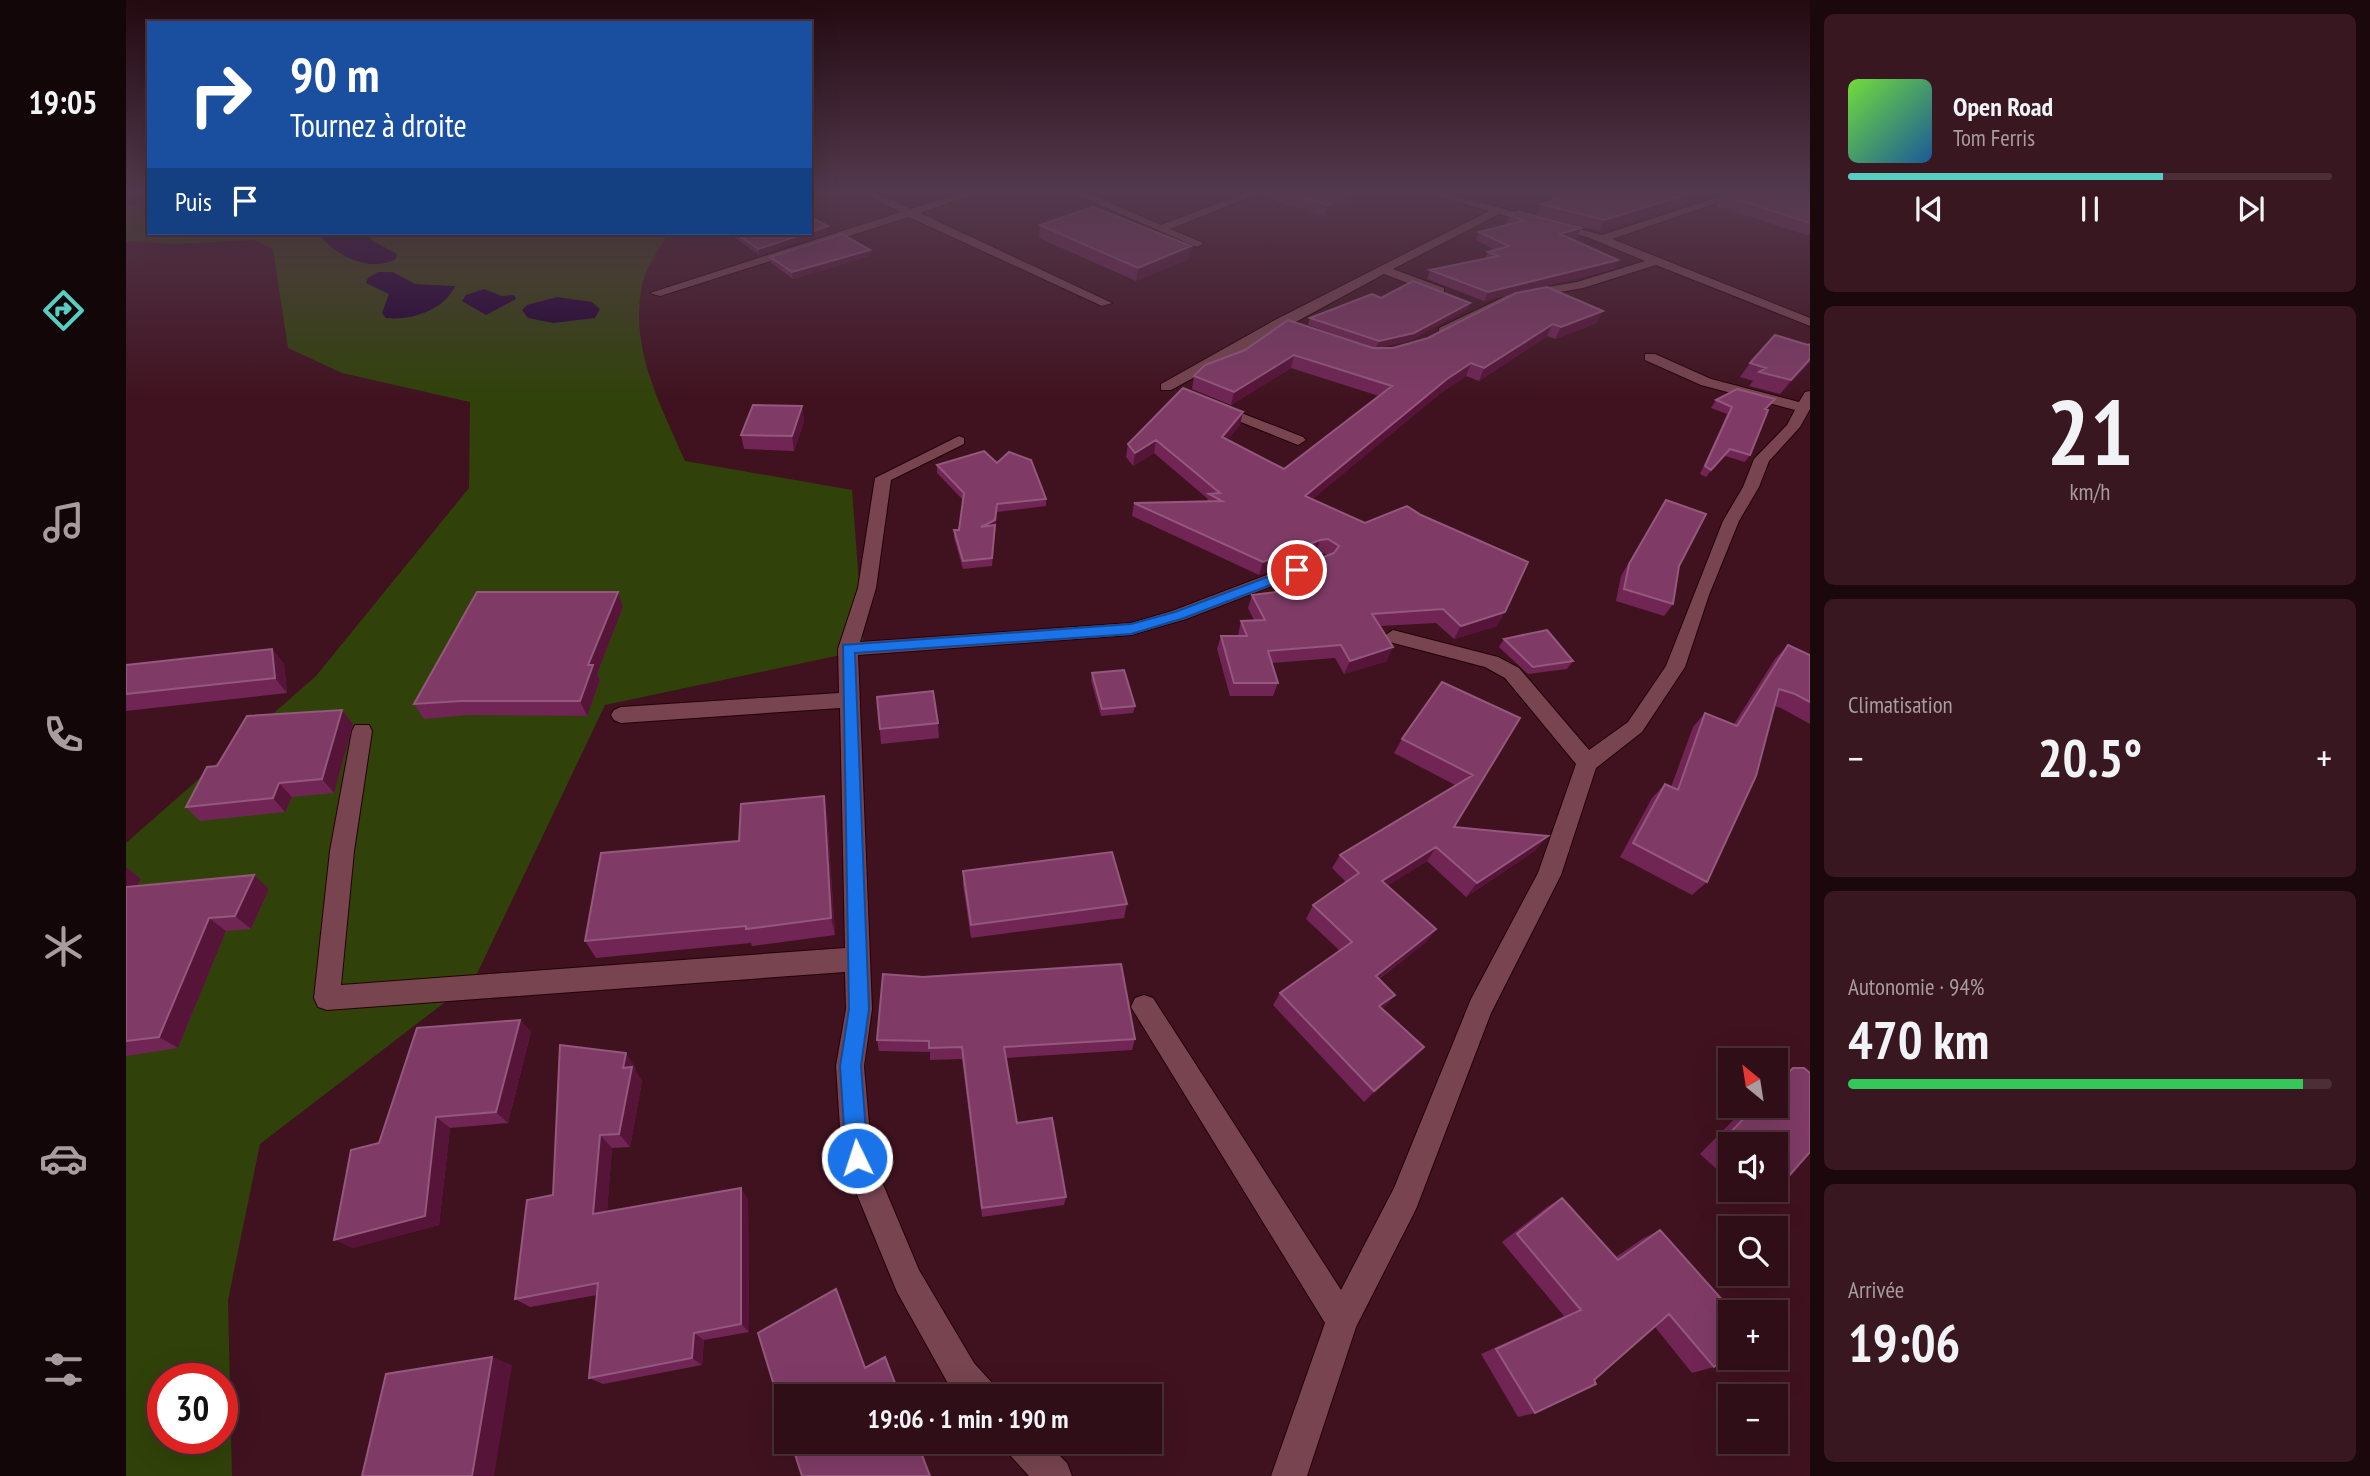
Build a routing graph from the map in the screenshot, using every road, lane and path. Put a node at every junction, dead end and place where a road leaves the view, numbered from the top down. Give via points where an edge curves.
1 (753, 262) edge
2 (1015, 262) edge
3 (1396, 262) edge
4 (1653, 262) edge
5 (1658, 262) edge
6 (1382, 269) junction
7 (656, 293) dead end
8 (1459, 299) edge
9 (1106, 303) dead end
10 (1810, 322) edge
11 (1280, 323) junction
12 (1306, 331) edge
13 (1432, 338) edge
14 (1650, 357) dead end
15 (1806, 402) edge
16 (1298, 440) dead end
17 (959, 441) dead end
18 (1322, 560) edge
19 (1393, 636) dead end
20 (848, 649) junction
21 (849, 700) junction
22 (621, 715) dead end
23 (362, 731) dead end
24 (1587, 763) junction
25 (858, 959) junction
26 (1144, 1007) dead end
27 (1342, 1321) junction
28 (970, 1384) edge
29 (1033, 1454) edge
30 (1054, 1476) edge
31 (1289, 1476) edge

1 - 7 street
2 - 9 street
3 - 6 street
4 - 13 street via 1579,285 1478,306
5 - 10 street
6 - 8 street
6 - 11 street
11 - 12 street
11 - 16 street via 1166,387
14 - 15 street via 1706,382
15 - 24 street via 1793,427 1762,459 1731,521 1675,667 1635,727
17 - 20 street via 883,478 867,588
18 - 20 street via 1131,629
19 - 24 street via 1491,662 1512,673
20 - 21 street
21 - 22 street
21 - 25 street
23 - 25 street via 342,850 327,998
24 - 27 street via 1549,875 1480,1007 1405,1198
25 - 28 street via 859,1009 850,1066 857,1158 908,1281
26 - 27 street
27 - 31 street
29 - 30 street

